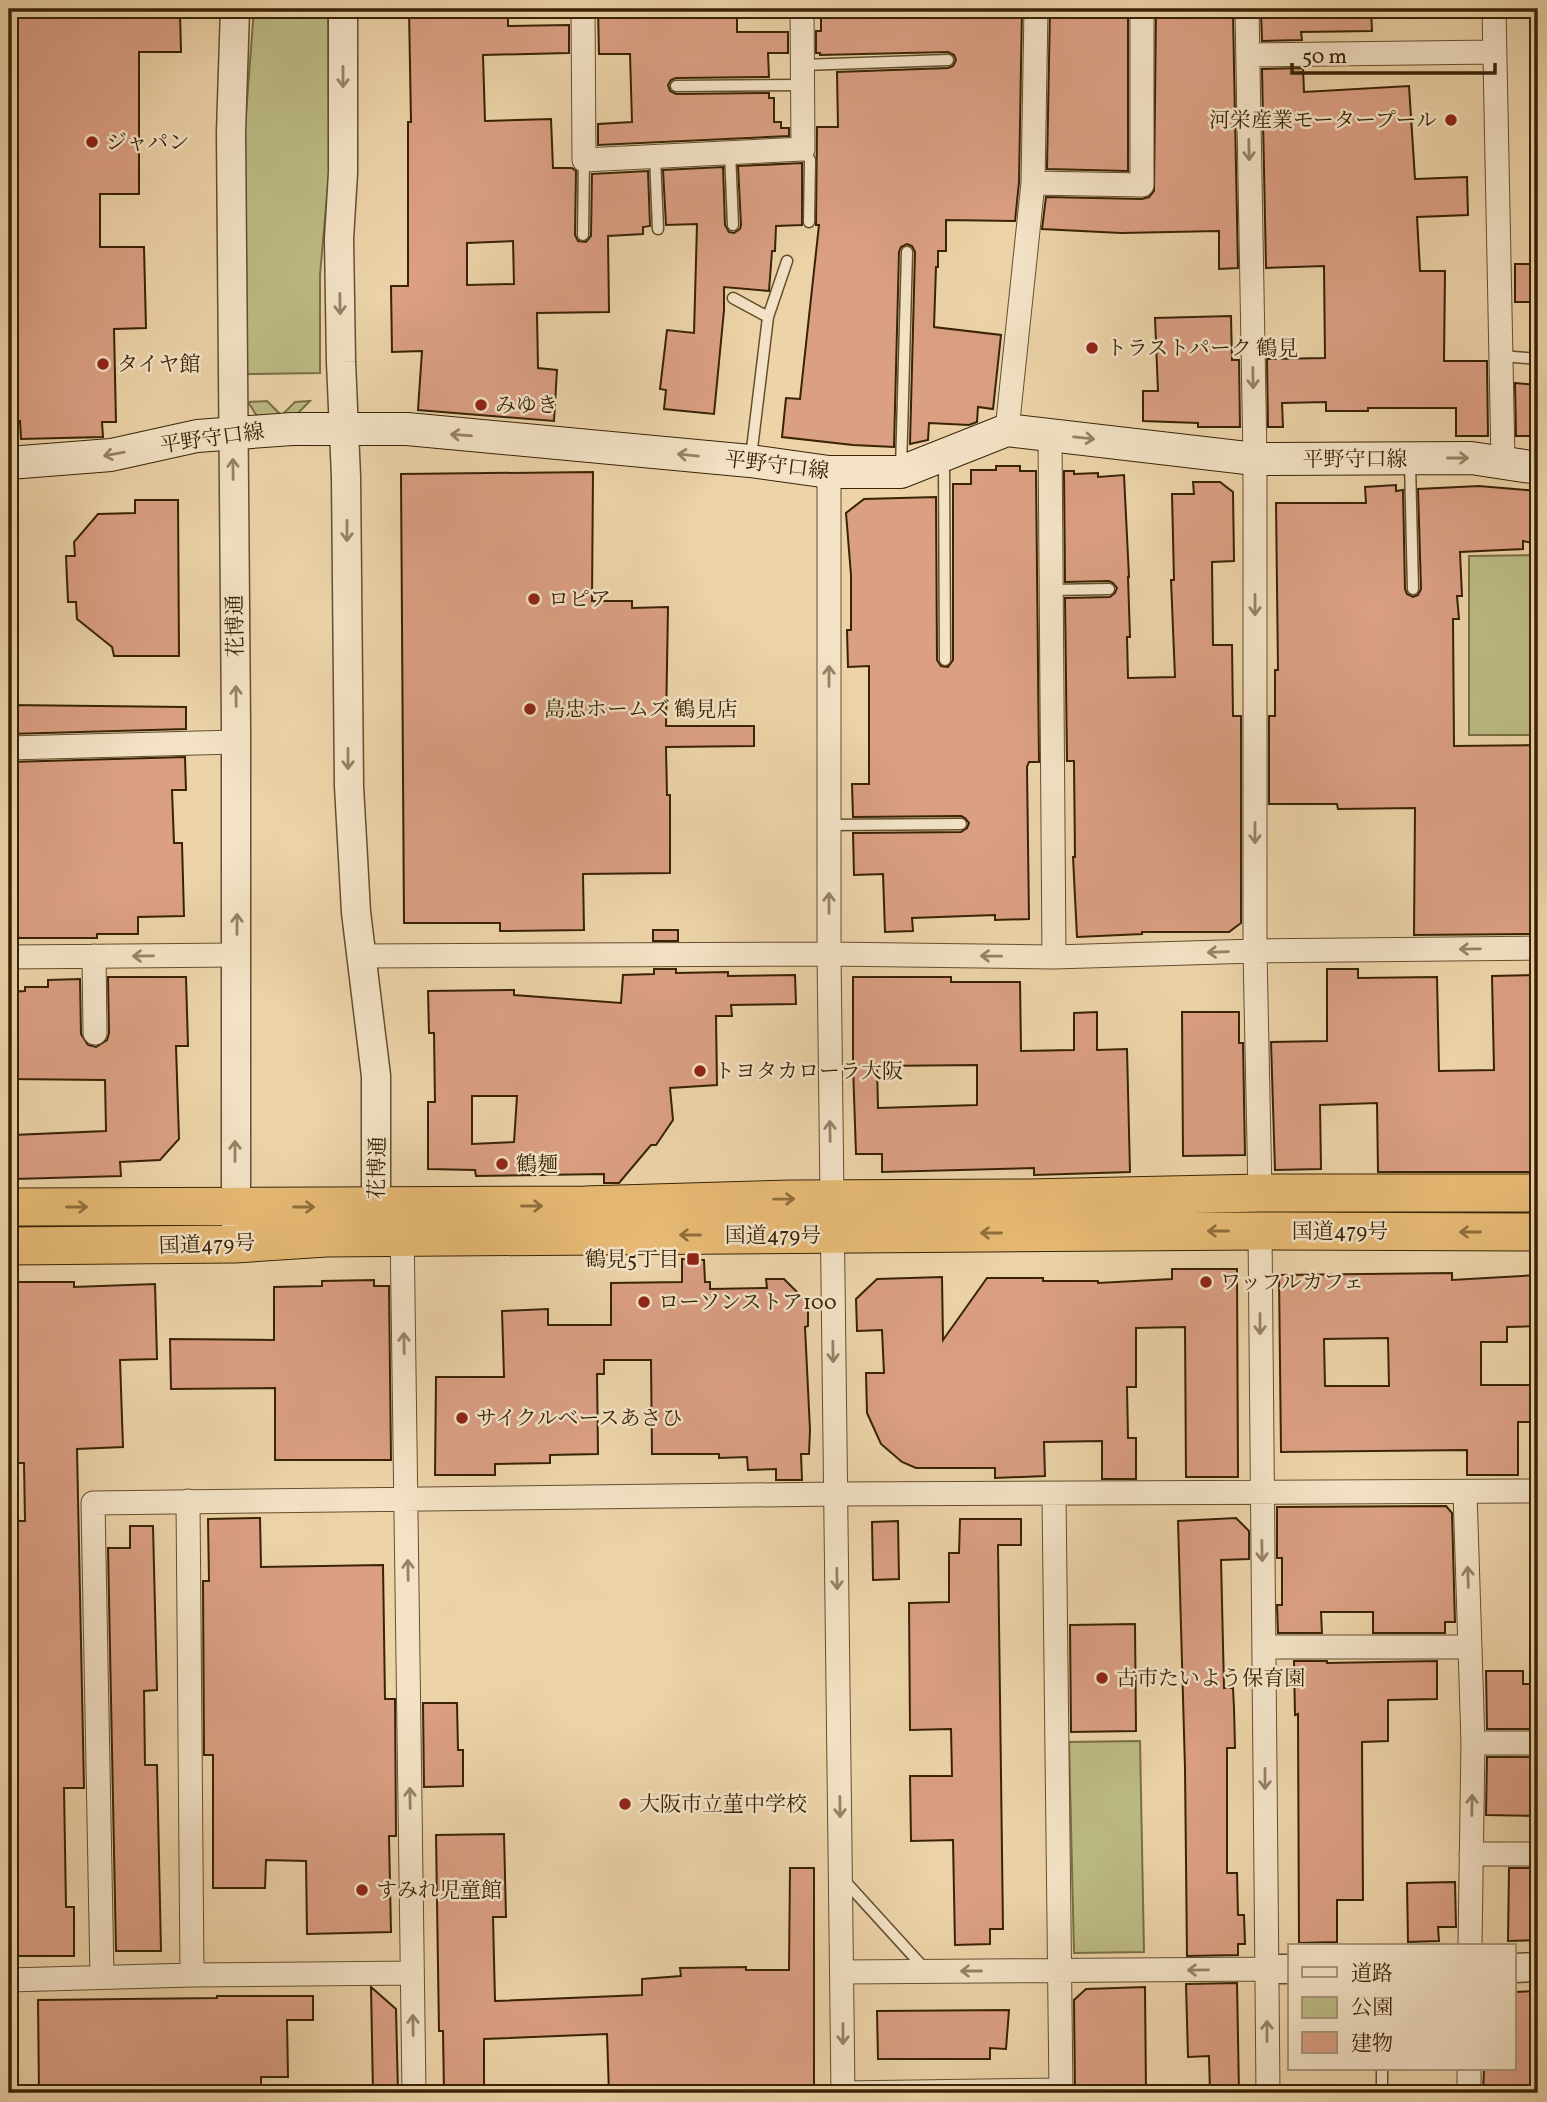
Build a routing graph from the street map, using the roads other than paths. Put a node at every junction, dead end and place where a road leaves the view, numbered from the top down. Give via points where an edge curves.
1 (235, 9) edge
2 (343, 9) edge
3 (583, 9) edge
4 (802, 9) edge
5 (1036, 9) edge
6 (1142, 9) edge
7 (1247, 9) edge
8 (1494, 9) edge
9 (1495, 52) junction
10 (1248, 55) junction
11 (948, 60) dead end
12 (802, 75) junction
13 (676, 86) dead end
14 (803, 149) junction
15 (730, 152) junction
16 (655, 156) junction
17 (584, 160) junction
18 (1033, 183) junction
19 (808, 222) dead end
20 (733, 225) dead end
21 (658, 229) dead end
22 (583, 234) dead end
23 (907, 252) dead end
24 (787, 261) dead end
25 (733, 298) dead end
26 (768, 317) junction
27 (1502, 356) junction
28 (1538, 359) edge
29 (1007, 430) junction
30 (344, 431) junction
31 (233, 433) junction
32 (1050, 435) junction
33 (944, 455) junction
34 (1410, 458) junction
35 (1255, 459) junction
36 (750, 461) junction
37 (1503, 461) junction
38 (9, 463) edge
39 (1538, 468) edge
40 (829, 472) junction
41 (901, 472) junction
42 (1109, 589) dead end
43 (1413, 589) dead end
44 (1051, 590) junction
45 (945, 660) dead end
46 (236, 742) junction
47 (9, 748) edge
48 (961, 824) dead end
49 (829, 825) junction
50 (1538, 948) edge
51 (1255, 951) junction
52 (829, 954) junction
53 (236, 955) junction
54 (94, 956) junction
55 (361, 956) junction
56 (9, 957) edge
57 (1054, 957) junction
58 (95, 1033) dead end
59 (1260, 1193) junction
60 (1538, 1193) edge
61 (831, 1199) junction
62 (9, 1207) edge
63 (236, 1207) junction
64 (389, 1222) junction
65 (1260, 1231) junction
66 (1538, 1232) edge
67 (832, 1235) junction
68 (236, 1244) junction
69 (9, 1246) edge
70 (1538, 1491) edge
71 (1465, 1492) junction
72 (1261, 1493) junction
73 (835, 1494) junction
74 (1054, 1495) junction
75 (407, 1499) junction
76 (188, 1501) junction
77 (1264, 1647) junction
78 (1470, 1647) junction
79 (1473, 1743) junction
80 (1538, 1743) edge
81 (1471, 1854) junction
82 (1538, 1854) edge
83 (841, 1877) junction
84 (1470, 1944) edge
85 (1538, 1967) edge
86 (1516, 1968) edge
87 (1278, 1969) edge
88 (927, 1971) junction
89 (843, 1972) junction
90 (1060, 1972) junction
91 (412, 1973) junction
92 (192, 1975) junction
93 (102, 1977) junction
94 (9, 1979) edge
95 (1382, 2070) edge
96 (1469, 2070) edge
97 (1061, 2092) edge
98 (414, 2093) edge
99 (843, 2093) edge
100 (1268, 2093) edge
101 (1382, 2093) edge
102 (1469, 2093) edge

1 - 31 street, 花博通
2 -> 30 street, 花博通 via 344,173 339,239
3 - 17 street
4 - 12 street
5 - 18 street
6 - 18 street via 1142,185
7 - 10 street
8 - 9 street
9 - 10 street
9 - 27 street
10 -> 35 street
11 - 12 lane
12 - 13 lane
12 - 14 street
14 - 15 street
14 - 19 lane via 810,160
15 - 16 street
15 - 20 lane
16 - 17 street
16 - 21 lane
17 - 22 lane
18 - 29 street
23 - 41 lane
24 - 26 lane
25 - 26 lane
26 - 36 lane
27 - 28 lane
27 - 37 street
29 - 32 main road, 平野守口線
29 - 33 main road, 平野守口線
30 - 31 main road, 平野守口線
36 -> 30 main road, 平野守口線 via 407,429
30 -> 55 street, 花博通 via 349,786
31 -> 38 main road, 平野守口線 via 111,455
46 -> 31 street, 花博通
32 -> 35 main road, 平野守口線
32 - 44 street
33 - 41 main road, 平野守口線
33 - 45 lane
34 - 35 main road, 平野守口線
34 -> 37 main road, 平野守口線
34 - 43 lane
35 -> 51 street
36 - 40 main road, 平野守口線
37 - 39 main road, 平野守口線
40 - 41 main road, 平野守口線
49 -> 40 street
42 - 44 lane
44 - 57 street
46 - 47 street
53 -> 46 street, 花博通
48 - 49 lane
52 -> 49 street
50 -> 51 street
51 -> 57 street
51 - 59 street
52 - 55 street
57 -> 52 street
61 -> 52 street
53 -> 54 street
63 -> 53 street, 花博通
54 - 56 street
54 - 58 street
55 - 64 street, 花博通
59 - 60 highway, 国道479号
59 - 61 highway, 国道479号
64 -> 61 highway, 国道479号 via 586,1205
61 - 67 street
62 -> 63 highway, 国道479号
63 -> 64 highway, 国道479号
63 - 68 street, 花博通
67 -> 64 highway, 国道479号
64 - 68 highway, 国道479号 via 326,1238
75 -> 64 street
66 -> 65 highway, 国道479号
65 -> 67 highway, 国道479号
65 -> 72 street
67 -> 73 street
68 - 69 highway, 国道479号
70 - 71 street
71 - 72 street
78 -> 71 street
72 - 74 street
72 -> 77 street
73 - 74 street
73 - 75 street
73 -> 83 street
74 - 90 street
75 - 76 street
91 -> 75 street
76 - 92 street
76 - 93 street via 93,1503
77 - 78 street
77 -> 87 street
78 - 79 street
79 - 80 street
81 -> 79 street
81 - 82 street
81 - 84 street
83 - 88 lane
83 - 89 street
85 - 86 street
87 -> 90 street
100 -> 87 street
88 - 89 street
90 -> 88 street
89 -> 99 street
90 - 97 street
91 - 92 street
98 -> 91 street
92 - 93 street
93 - 94 street
95 - 101 lane
96 - 102 street
97 - 99 street

